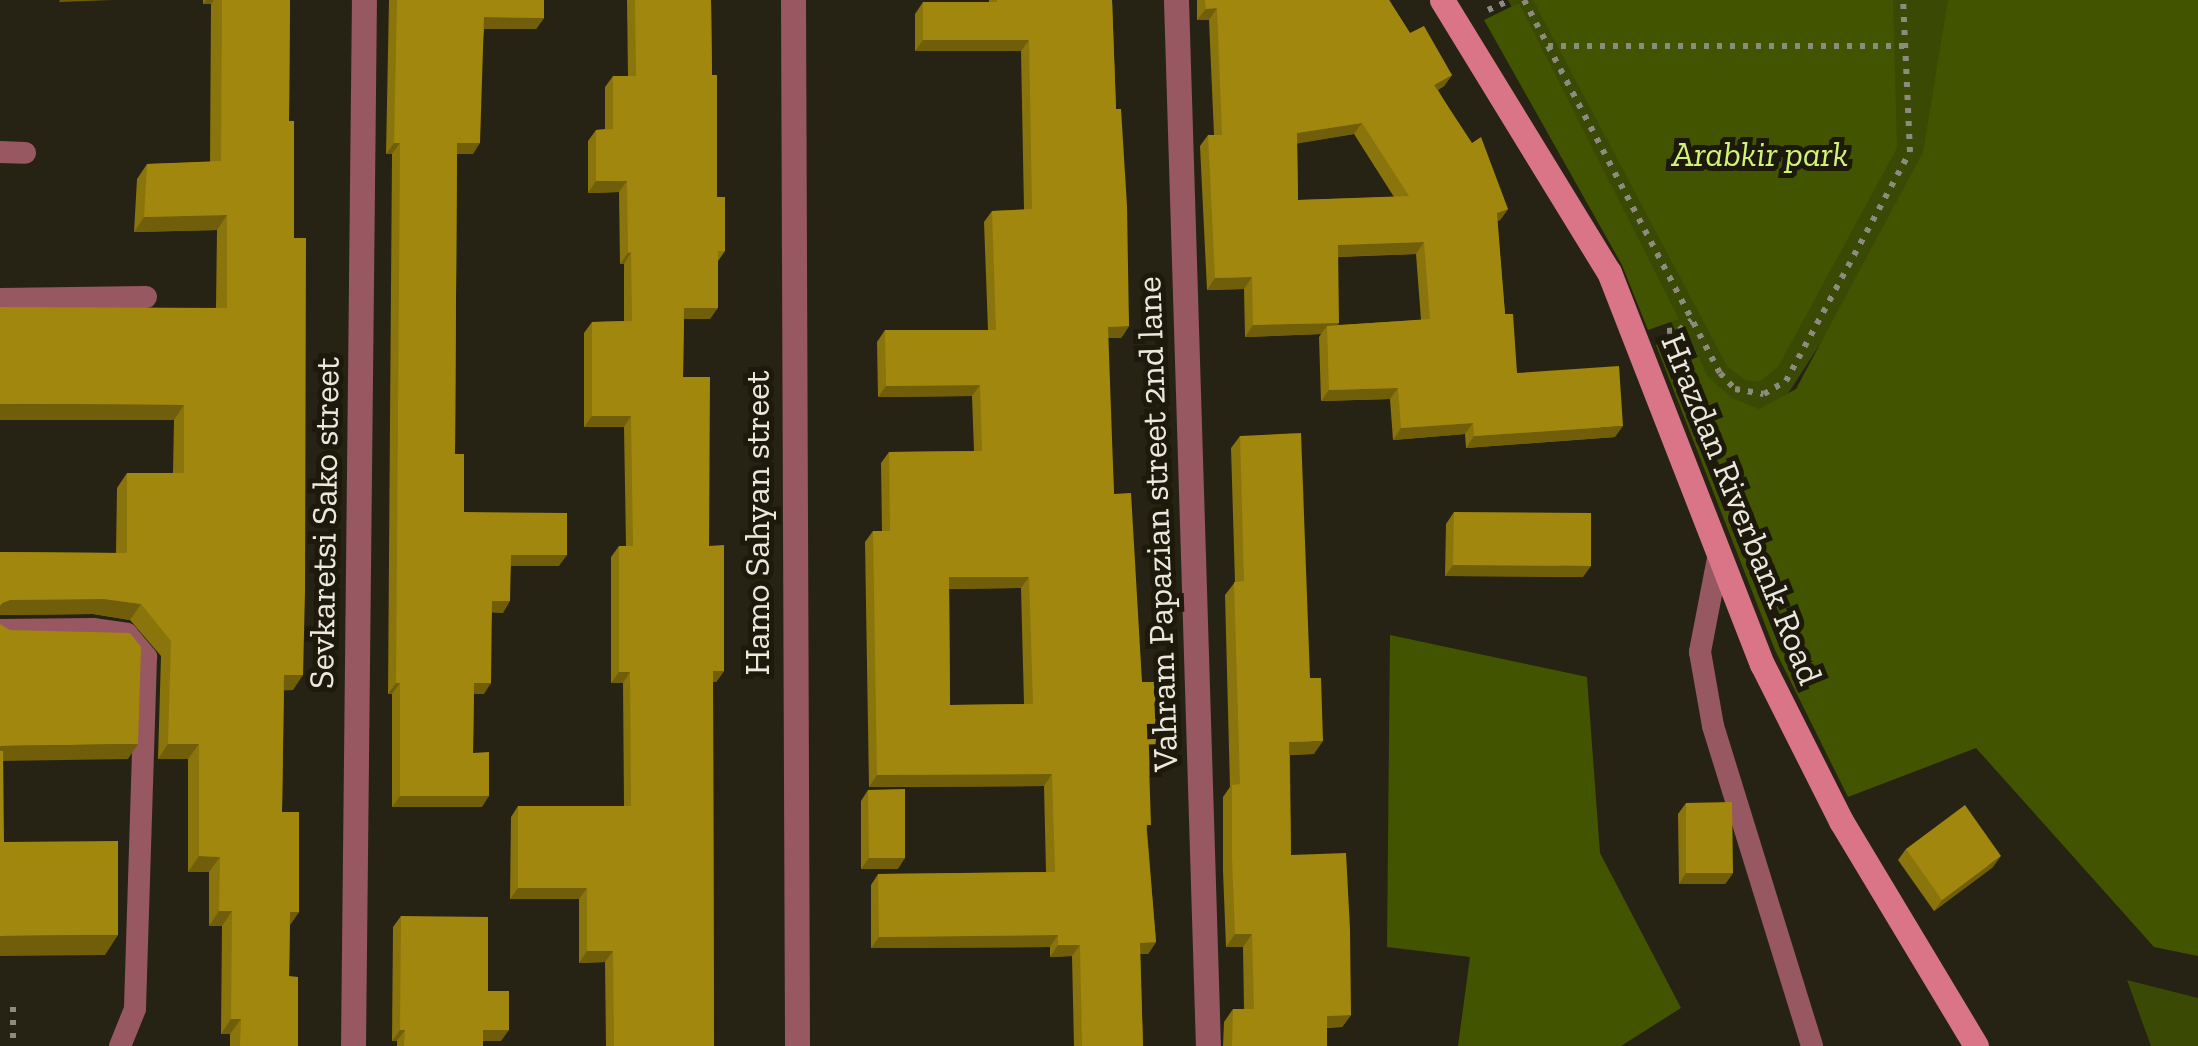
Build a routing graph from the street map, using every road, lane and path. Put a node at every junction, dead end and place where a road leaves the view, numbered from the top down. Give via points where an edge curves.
1 (364, 0) edge
2 (793, 0) edge
3 (1176, 0) edge
4 (1442, 0) edge
5 (1524, 0) edge
6 (1903, 0) edge
7 (1548, 46) junction
8 (1905, 46) junction
9 (0, 152) edge
10 (25, 154) dead end
11 (146, 296) dead end
12 (0, 298) edge
13 (1719, 552) junction
14 (0, 630) edge
15 (13, 1007) dead end
16 (13, 1046) edge
17 (120, 1046) edge
18 (354, 1046) edge
19 (797, 1046) edge
20 (1208, 1046) edge
21 (1812, 1046) edge
22 (1976, 1046) edge

1 - 18 street, Sevkaretsi Sako street
2 - 19 street, Hamo Sahyan street
3 - 20 street, Vahram Papazian street 2nd lane
4 - 13 street, Hrazdan Riverbank Road via 1609,272
5 - 7 path
6 - 8 path
7 - 8 path
7 - 8 path via 1720,373 1735,389 1764,394 1786,381 1910,152
9 - 10 lane
11 - 12 lane
13 - 21 lane via 1700,652 1713,726
13 - 22 street, Hrazdan Riverbank Road via 1762,664 1841,821
14 - 17 lane via 127,634 146,658 135,1009
15 - 16 path

